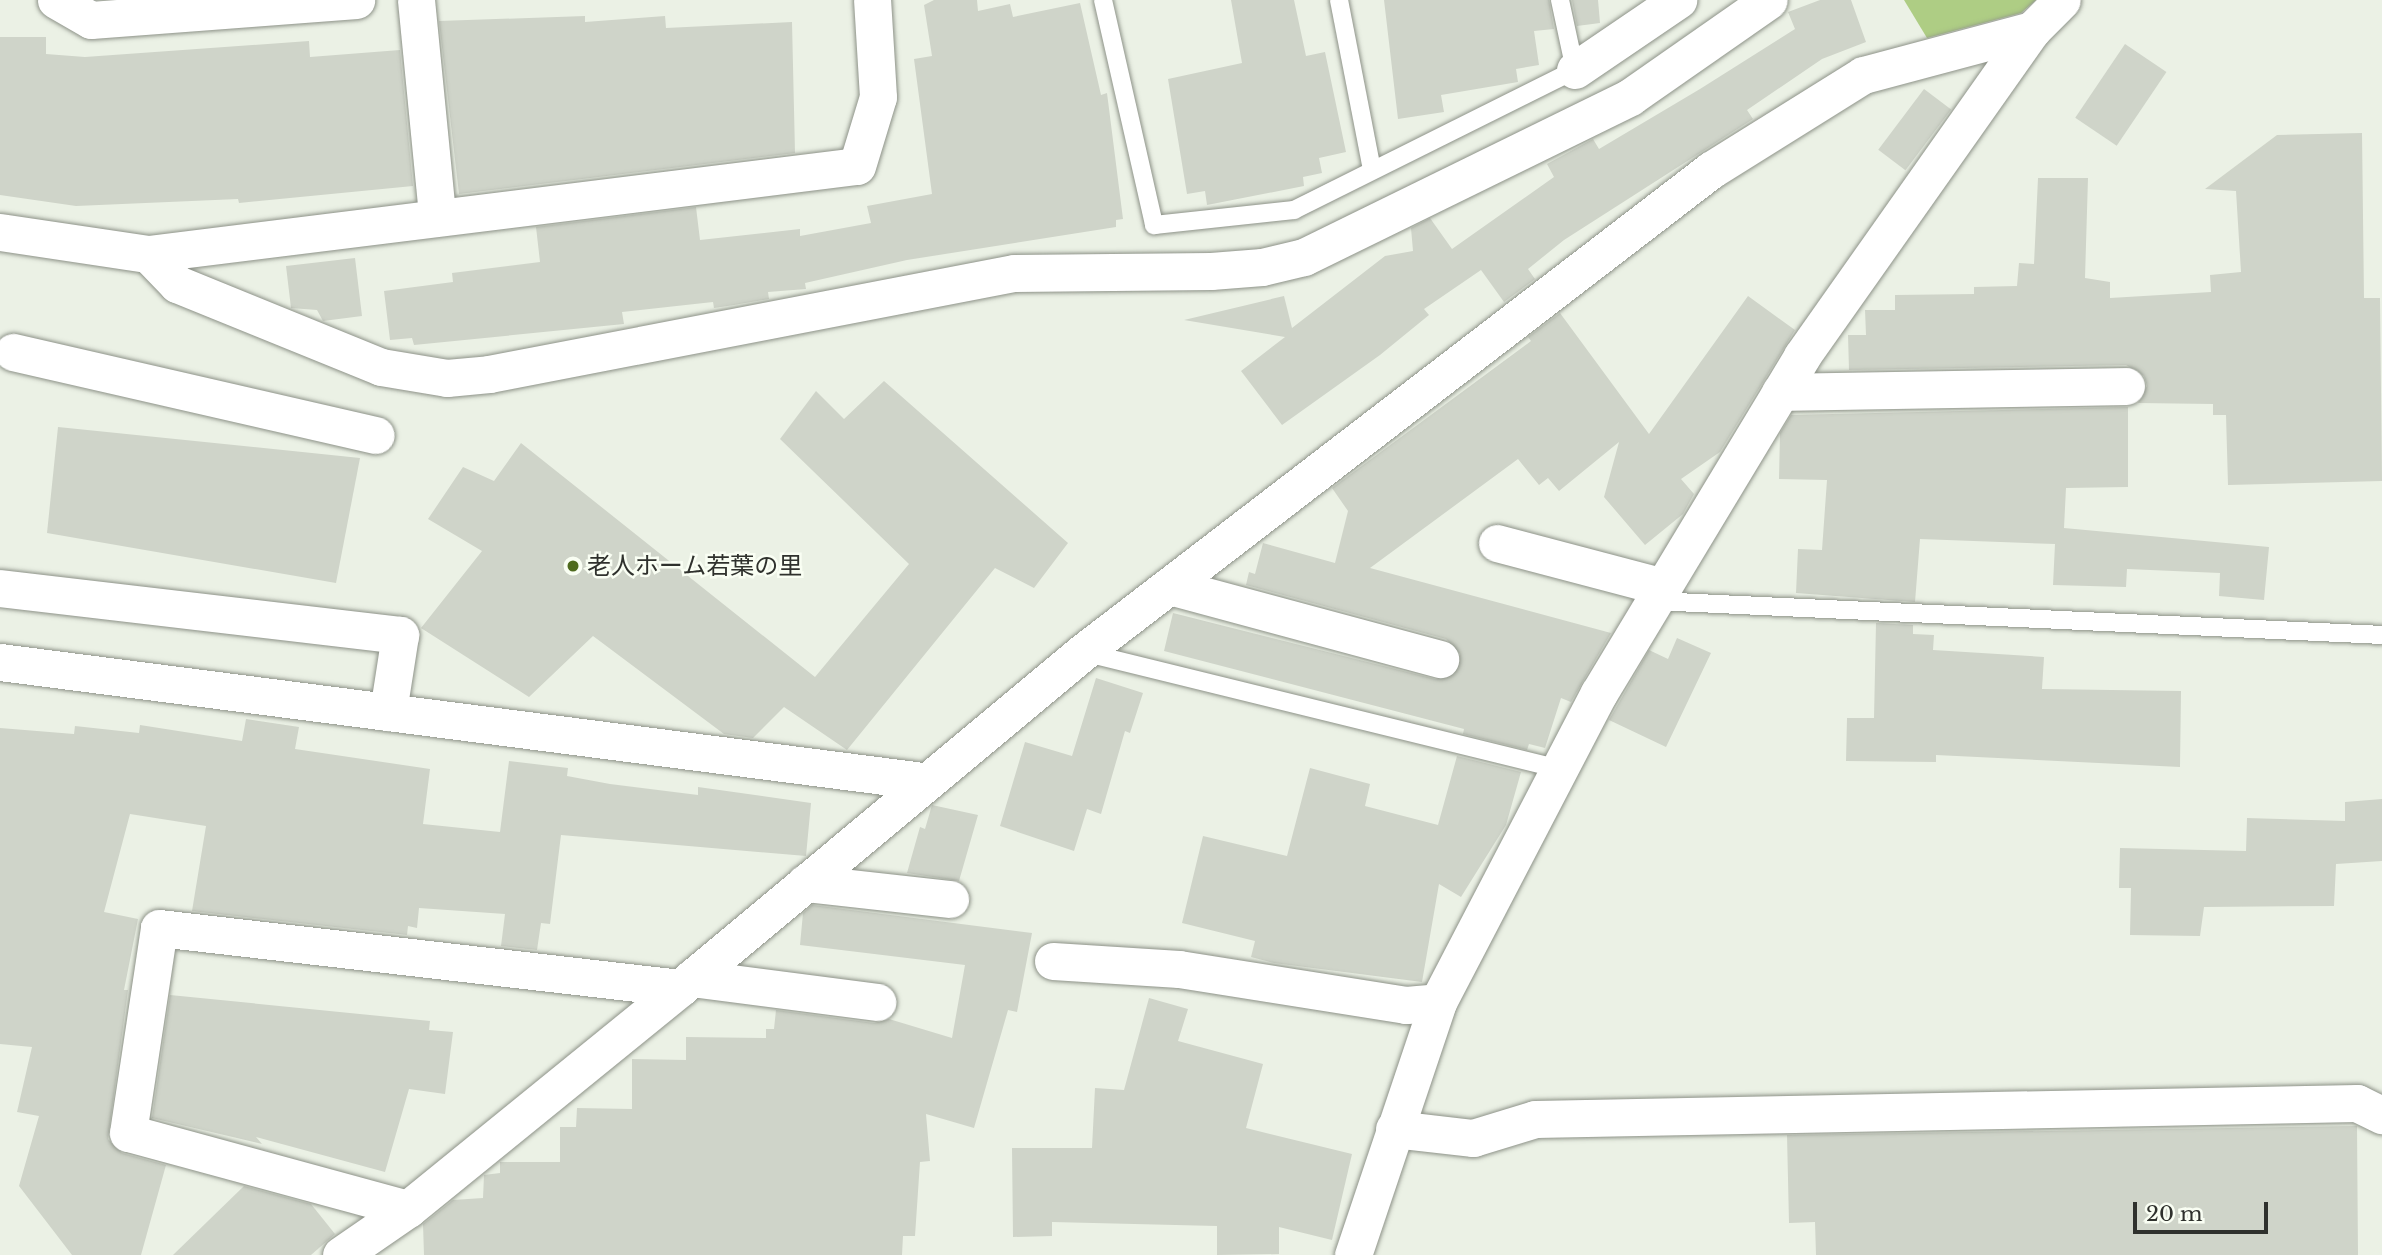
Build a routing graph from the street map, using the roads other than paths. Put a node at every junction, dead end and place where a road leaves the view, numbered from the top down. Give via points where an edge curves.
1 (56, 0) edge
2 (356, 0) edge
3 (416, 0) edge
4 (872, 0) edge
5 (1103, 0) edge
6 (1339, 0) edge
7 (1559, 0) edge
8 (1678, 0) edge
9 (1769, 0) edge
10 (2062, 0) edge
11 (2032, 30) junction
12 (1575, 70) junction
13 (1371, 170) junction
14 (437, 216) junction
15 (0, 232) edge
16 (148, 254) junction
17 (13, 352) dead end
18 (2126, 386) dead end
19 (1780, 392) junction
20 (376, 435) dead end
21 (1497, 543) dead end
22 (1169, 586) junction
23 (0, 588) edge
24 (1658, 594) junction
25 (2382, 635) edge
26 (1083, 652) junction
27 (1440, 659) dead end
28 (0, 662) edge
29 (388, 712) junction
30 (1563, 771) junction
31 (923, 781) junction
32 (805, 883) junction
33 (950, 899) dead end
34 (1053, 961) dead end
35 (686, 983) junction
36 (877, 1002) dead end
37 (1438, 1002) junction
38 (2382, 1115) edge
39 (1394, 1129) junction
40 (408, 1209) junction
41 (341, 1255) edge
42 (1353, 1255) edge

1 - 2 street via 91,20
3 - 14 street
4 - 14 street via 877,97 856,166
5 - 13 lane via 1154,225 1294,210
6 - 13 lane
7 - 12 lane
8 - 12 street
9 - 16 street via 1630,97 1442,185 1352,235 1262,267 1014,273 447,378 381,367 286,332 177,284
10 - 11 street
11 - 19 street
11 - 22 street via 1863,75 1711,170
12 - 13 lane
14 - 16 street
15 - 16 street
17 - 20 street
18 - 19 street
19 - 24 street
21 - 24 street
22 - 26 street
22 - 27 street
23 - 29 street via 400,635
24 - 25 lane
24 - 30 street via 1599,692
26 - 30 lane
26 - 31 street
28 - 29 street
29 - 31 street
30 - 37 street
31 - 32 street
32 - 33 street
32 - 35 street
34 - 37 street via 1179,970 1406,1005
35 - 36 street
35 - 40 street
35 - 40 street via 159,928 128,1133
37 - 39 street
38 - 39 street via 2357,1103 1535,1119 1473,1138
39 - 42 street
40 - 41 street

